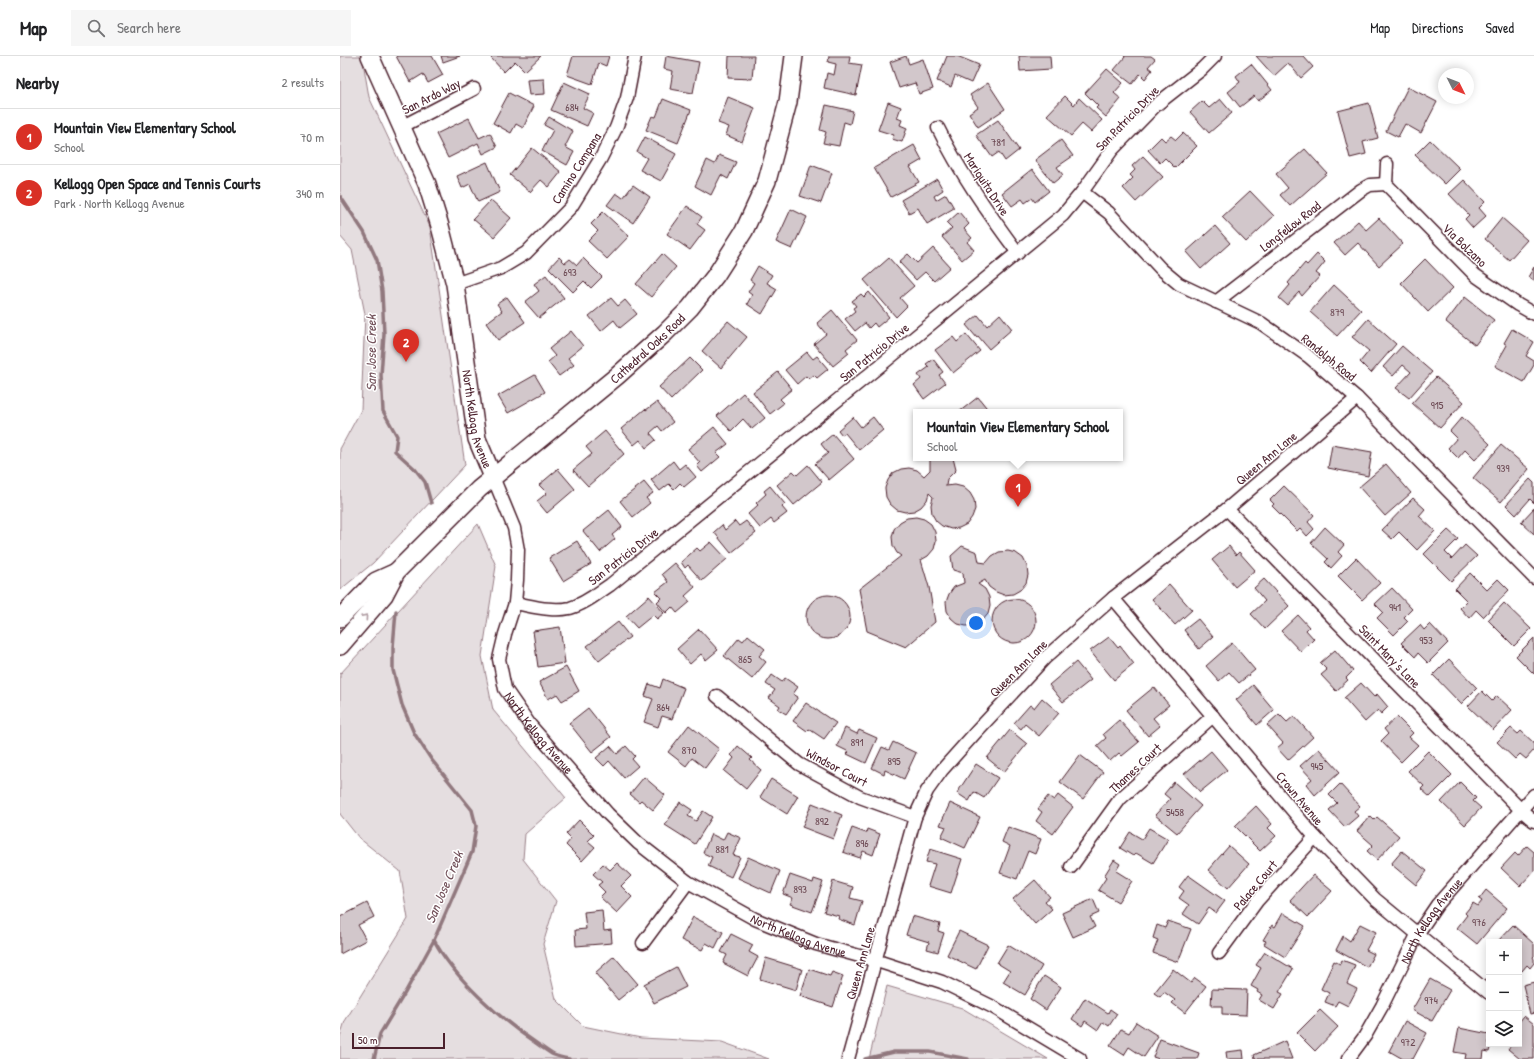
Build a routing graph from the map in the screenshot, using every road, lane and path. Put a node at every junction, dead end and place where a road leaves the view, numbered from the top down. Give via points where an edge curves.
1 (370, 56) edge
2 (635, 56) edge
3 (794, 56) edge
4 (1215, 56) edge
5 (474, 89) dead end
6 (401, 127) junction
7 (938, 128) dead end
8 (1387, 164) dead end
9 (1386, 184) junction
10 (1082, 192) junction
11 (1018, 252) junction
12 (455, 284) junction
13 (1216, 302) junction
14 (1534, 314) edge
15 (1357, 398) junction
16 (492, 477) junction
17 (1227, 509) junction
18 (396, 572) junction
19 (1534, 578) edge
20 (1113, 598) junction
21 (514, 603) junction
22 (340, 618) edge
23 (340, 646) edge
24 (716, 696) dead end
25 (1213, 716) junction
26 (1534, 795) edge
27 (1521, 810) junction
28 (915, 817) junction
29 (1534, 822) edge
30 (1315, 837) junction
31 (1071, 867) dead end
32 (688, 882) junction
33 (1418, 933) junction
34 (643, 943) dead end
35 (1219, 953) dead end
36 (874, 960) junction
37 (1486, 990) edge
38 (849, 1054) edge
39 (1080, 1059) edge
40 (1348, 1059) edge

1 - 6 main road, North Kellogg Avenue
2 - 12 street, Camino Compana via 628,98 616,128 571,207 526,253 501,268
3 - 16 main road, Cathedral Oaks Road via 788,102 767,180 744,231 716,275 690,308 665,333 617,376
4 - 10 street, San Patricio Drive via 1156,105 1112,150
5 - 6 street, San Ardo Way
6 - 12 main road, North Kellogg Avenue via 427,184
7 - 11 street, Mariquita Drive via 980,202
8 - 9 street
9 - 13 street, Longfellow Road via 1370,185 1360,190
9 - 14 street, Via Bolzano via 1476,275
10 - 11 street, San Patricio Drive via 1063,215
10 - 13 street, Randolph Road via 1109,213 1161,269 1179,284
11 - 21 street, San Patricio Drive via 595,596 570,608 547,609
12 - 16 main road, North Kellogg Avenue via 477,439
13 - 15 street, Randolph Road via 1261,323 1308,356
15 - 17 street, Queen Ann Lane
15 - 19 street, Randolph Road
16 - 18 main road, Cathedral Oaks Road
16 - 21 street, North Kellogg Avenue via 514,528 518,550
17 - 20 street, Queen Ann Lane
17 - 27 street, Saint Mary's Lane
18 - 22 main road, Cathedral Oaks Road via 376,581
23 -> 18 main road, Cathedral Oaks Road via 384,595
20 - 25 street, Crown Avenue
20 - 28 street, Queen Ann Lane via 1045,658 976,732 942,770 927,791
21 - 32 street, North Kellogg Avenue via 499,659 505,689 530,725 608,814 638,843
24 - 28 street, Windsor Court via 799,764 860,796
25 - 30 street, Crown Avenue
25 - 31 street, Thames Court via 1120,799
26 - 27 street, North Kellogg Avenue
27 - 29 street, Saint Mary's Lane
27 - 33 street, North Kellogg Avenue via 1437,905
28 - 36 street, Queen Ann Lane
30 - 33 street, Crown Avenue via 1375,899
30 - 35 street, Palace Court via 1257,901
32 - 34 street
32 - 36 street, North Kellogg Avenue via 755,920 816,944
33 - 37 street, Crown Avenue
33 - 40 street, North Kellogg Avenue via 1382,1006
36 - 38 street, Queen Ann Lane
36 - 39 street, North Kellogg Avenue via 942,982 993,1007

